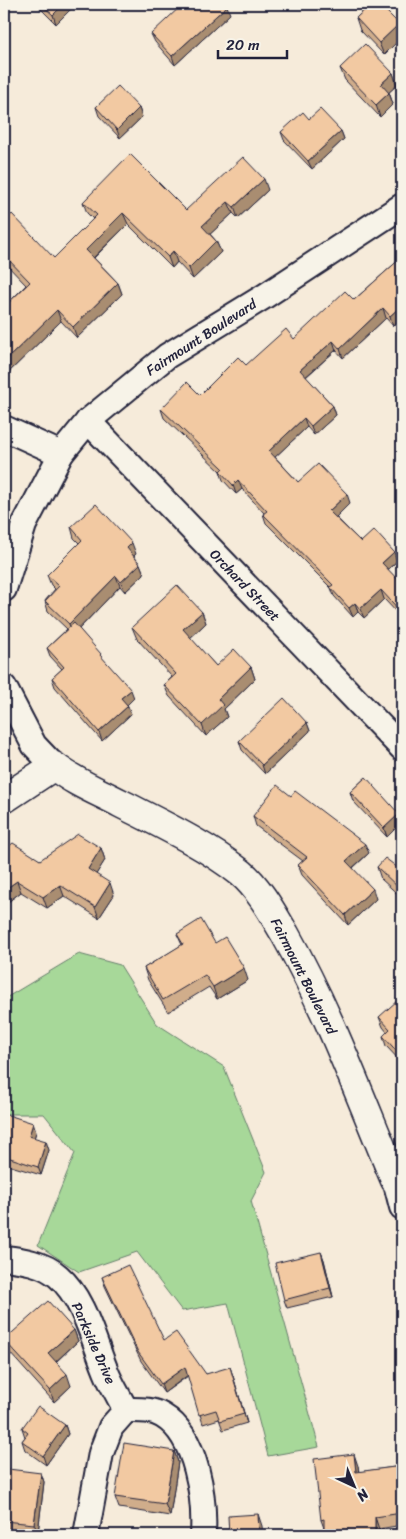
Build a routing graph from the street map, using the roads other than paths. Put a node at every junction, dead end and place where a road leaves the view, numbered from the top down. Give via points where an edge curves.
1 (402, 206) edge
2 (88, 421) junction
3 (4, 428) edge
4 (61, 454) junction
5 (4, 589) edge
6 (4, 687) edge
7 (402, 748) edge
8 (54, 766) junction
9 (4, 799) edge
10 (399, 1176) edge
11 (402, 1206) edge
12 (4, 1258) edge
13 (126, 1410) junction
14 (86, 1535) edge
15 (204, 1535) edge

1 - 2 street, Fairmount Boulevard via 266,296 167,356
2 - 4 street, Fairmount Boulevard
2 - 7 street, Orchard Street
3 - 4 street
4 - 5 street, Fairmount Boulevard via 24,525
6 - 8 street, Fairmount Boulevard via 34,745
8 - 9 street
8 - 10 street, Fairmount Boulevard via 86,787 180,834 248,881 276,919 297,956
10 - 11 street, Fairmount Boulevard
12 - 13 street, Parkside Drive via 44,1267 68,1288 80,1307
13 - 14 street via 111,1428 101,1453
13 - 15 street via 147,1410 164,1416 179,1431 192,1454 201,1492

